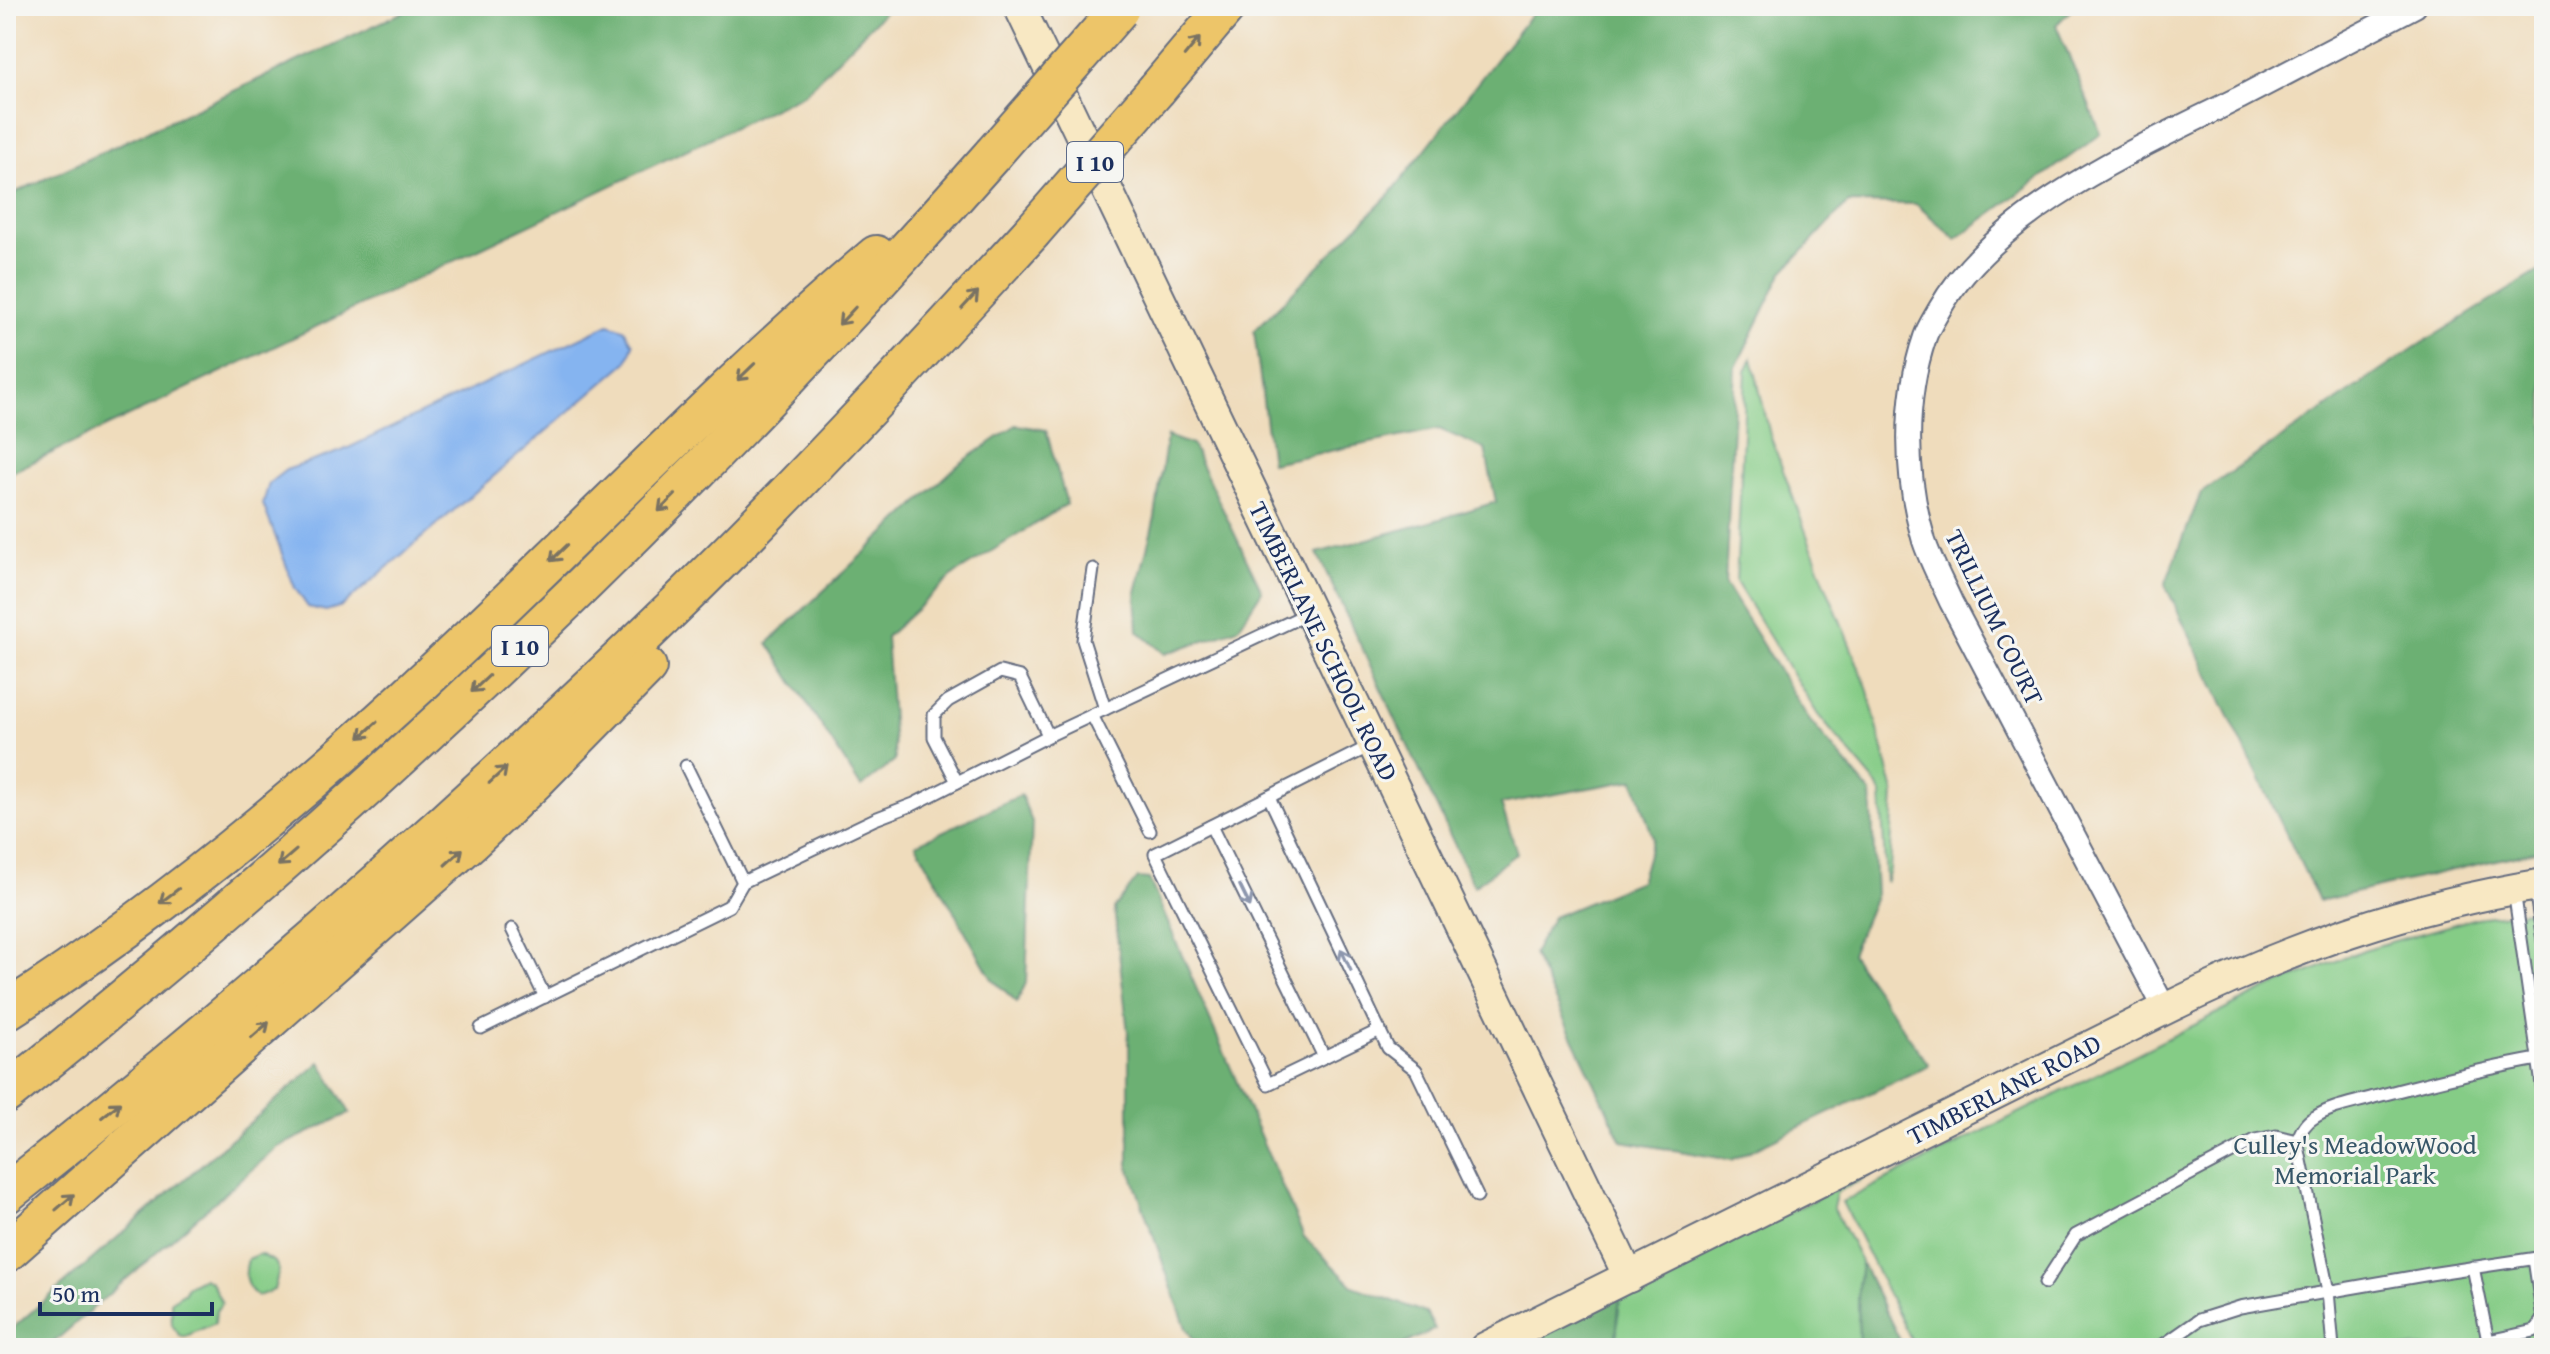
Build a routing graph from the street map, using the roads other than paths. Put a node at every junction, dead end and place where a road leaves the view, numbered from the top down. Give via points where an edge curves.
1 (1019, 6) edge
2 (1227, 6) edge
3 (2415, 6) edge
4 (1121, 8) edge
5 (993, 154) junction
6 (917, 357) junction
7 (1093, 569) dead end
8 (1310, 612) junction
9 (1105, 709) junction
10 (1092, 715) junction
11 (1048, 735) junction
12 (1374, 744) junction
13 (686, 766) dead end
14 (957, 782) junction
15 (1269, 797) junction
16 (1211, 826) junction
17 (1150, 831) dead end
18 (743, 882) junction
19 (2531, 886) edge
20 (512, 929) dead end
21 (2544, 947) edge
22 (545, 997) junction
23 (2165, 1009) junction
24 (6, 1011) edge
25 (481, 1028) dead end
26 (1380, 1030) junction
27 (1324, 1057) junction
28 (2541, 1059) edge
29 (6, 1094) edge
30 (2544, 1099) edge
31 (2297, 1141) junction
32 (6, 1194) edge
33 (1477, 1196) dead end
34 (6, 1253) edge
35 (2539, 1258) edge
36 (2473, 1267) junction
37 (1629, 1277) junction
38 (2045, 1283) dead end
39 (2328, 1291) junction
40 (1485, 1348) edge
41 (2159, 1348) edge
42 (2333, 1348) edge

1 - 8 street, TIMBERLANE SCHOOL ROAD
6 -> 2 highway, I 10, bridge
3 - 23 street, TRILLIUM COURT via 2153,140 2052,200 1955,284 1925,336 1909,436 1924,542
4 - 5 highway, I 10, bridge
5 -> 24 highway via 798,321 495,614 308,783 180,887
5 -> 29 highway, I 10 via 765,402 506,660 278,866
32 -> 6 highway, I 10 via 245,999 488,784 681,600
34 -> 6 highway via 535,781 725,583
7 - 9 lane via 1083,640
8 - 9 lane
8 - 12 street, TIMBERLANE SCHOOL ROAD
9 - 10 lane
10 - 11 lane
10 - 17 lane
11 - 14 lane
11 - 14 lane via 1020,677 1000,672 948,701 934,715 934,737
12 - 15 lane
12 - 37 street, TIMBERLANE SCHOOL ROAD
13 - 18 lane
14 - 18 lane
15 - 16 lane
26 -> 15 lane
16 -> 27 lane
16 - 27 lane via 1155,854 1268,1084
18 - 22 lane via 729,906
19 - 21 lane
19 - 23 street, TIMBERLANE ROAD via 2337,934
19 - 28 lane
20 - 22 lane
22 - 25 lane
23 - 37 street, TIMBERLANE ROAD
26 - 27 lane
26 - 33 lane via 1388,1048 1416,1070
28 - 30 lane
28 - 31 lane via 2423,1083 2336,1108 2313,1117
31 - 38 lane via 2276,1136 2255,1140 2076,1235
31 - 39 lane
35 - 36 lane
35 - 36 lane via 2543,1319 2534,1331 2488,1341
36 - 39 lane
37 - 40 street, TIMBERLANE ROAD
39 - 41 lane via 2199,1320
39 - 42 lane

